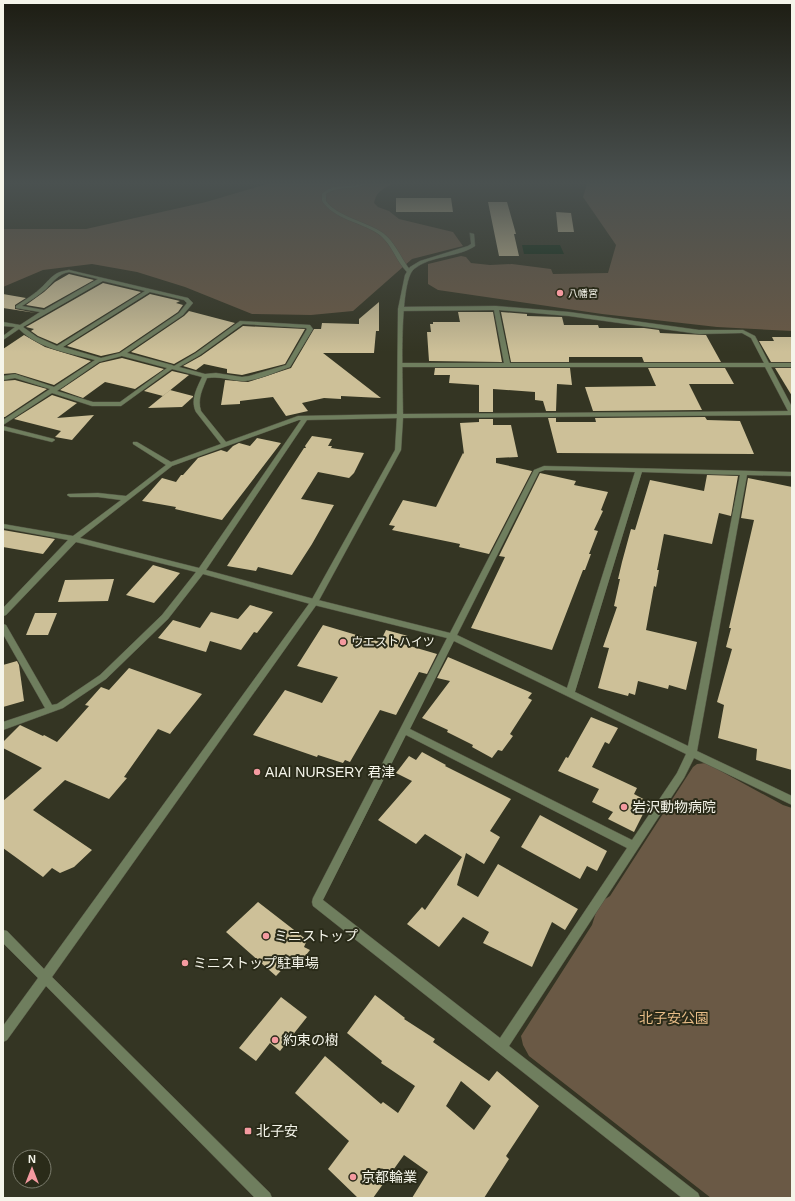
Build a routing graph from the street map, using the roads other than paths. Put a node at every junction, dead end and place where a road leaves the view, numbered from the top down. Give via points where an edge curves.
1 (389, 240) edge
2 (473, 240) edge
3 (409, 271) junction
4 (102, 279) junction
5 (148, 291) junction
6 (496, 308) junction
7 (401, 309) junction
8 (46, 312) junction
9 (3, 324) edge
10 (19, 326) junction
11 (3, 338) edge
12 (59, 347) junction
13 (122, 354) junction
14 (102, 360) junction
15 (767, 364) junction
16 (401, 365) junction
17 (792, 365) edge
18 (507, 366) junction
19 (173, 368) junction
20 (206, 376) junction
21 (3, 378) edge
22 (54, 390) junction
23 (792, 413) edge
24 (400, 416) junction
25 (306, 417) junction
26 (3, 423) edge
27 (3, 428) edge
28 (52, 440) dead end
29 (135, 442) dead end
30 (224, 444) junction
31 (170, 465) junction
32 (639, 471) junction
33 (744, 473) junction
34 (792, 474) edge
35 (70, 494) dead end
36 (126, 498) junction
37 (3, 526) edge
38 (74, 539) junction
39 (201, 571) junction
40 (314, 602) junction
41 (3, 613) edge
42 (3, 627) edge
43 (451, 636) junction
44 (570, 693) junction
45 (50, 709) junction
46 (3, 726) edge
47 (404, 730) junction
48 (692, 751) junction
49 (792, 801) edge
50 (634, 846) junction
51 (3, 935) edge
52 (45, 976) junction
53 (3, 1036) edge
54 (501, 1047) junction
55 (265, 1198) edge
56 (693, 1198) edge

1 - 3 street via 401,264
2 - 3 street via 473,245 470,247 422,262
3 - 7 street via 405,278
4 - 5 street
4 - 8 street
4 - 8 street via 68,271 62,272 18,307
5 - 12 street
5 - 13 street via 186,299 190,303 181,314
6 - 7 street
6 - 15 street via 569,314 699,332 743,332 753,337
6 - 18 street
7 - 16 street
8 - 10 street
9 - 10 street
10 - 11 street
10 - 12 street via 23,332 40,341
12 - 14 street
13 - 14 street
13 - 19 street
14 - 22 street
15 - 17 street
15 - 18 street
15 - 23 street
16 - 18 street
16 - 24 street
19 - 20 street
19 - 20 street via 198,354 242,322 310,329 288,366 246,378
19 - 22 street via 121,404 92,404
20 - 30 street via 196,406
21 - 22 street via 15,376
22 - 26 street
23 - 24 street
24 - 25 street
24 - 40 street via 398,450
25 - 30 street
25 - 39 street
27 - 28 street
29 - 31 street
30 - 31 street
31 - 36 street
32 - 33 street
32 - 43 street via 544,468 536,471
32 - 44 street
33 - 34 street
33 - 48 street
35 - 36 street
36 - 38 street
37 - 38 street
38 - 39 street
38 - 41 street
39 - 40 street
39 - 45 street via 165,617 103,677 60,706
40 - 43 street
40 - 52 street
42 - 45 street
43 - 44 street
43 - 47 street
44 - 48 street
45 - 46 street
47 - 50 street
47 - 54 street via 317,902
48 - 49 street
48 - 50 street via 681,775
50 - 54 street
51 - 52 street
52 - 53 street
52 - 55 street
54 - 56 street

